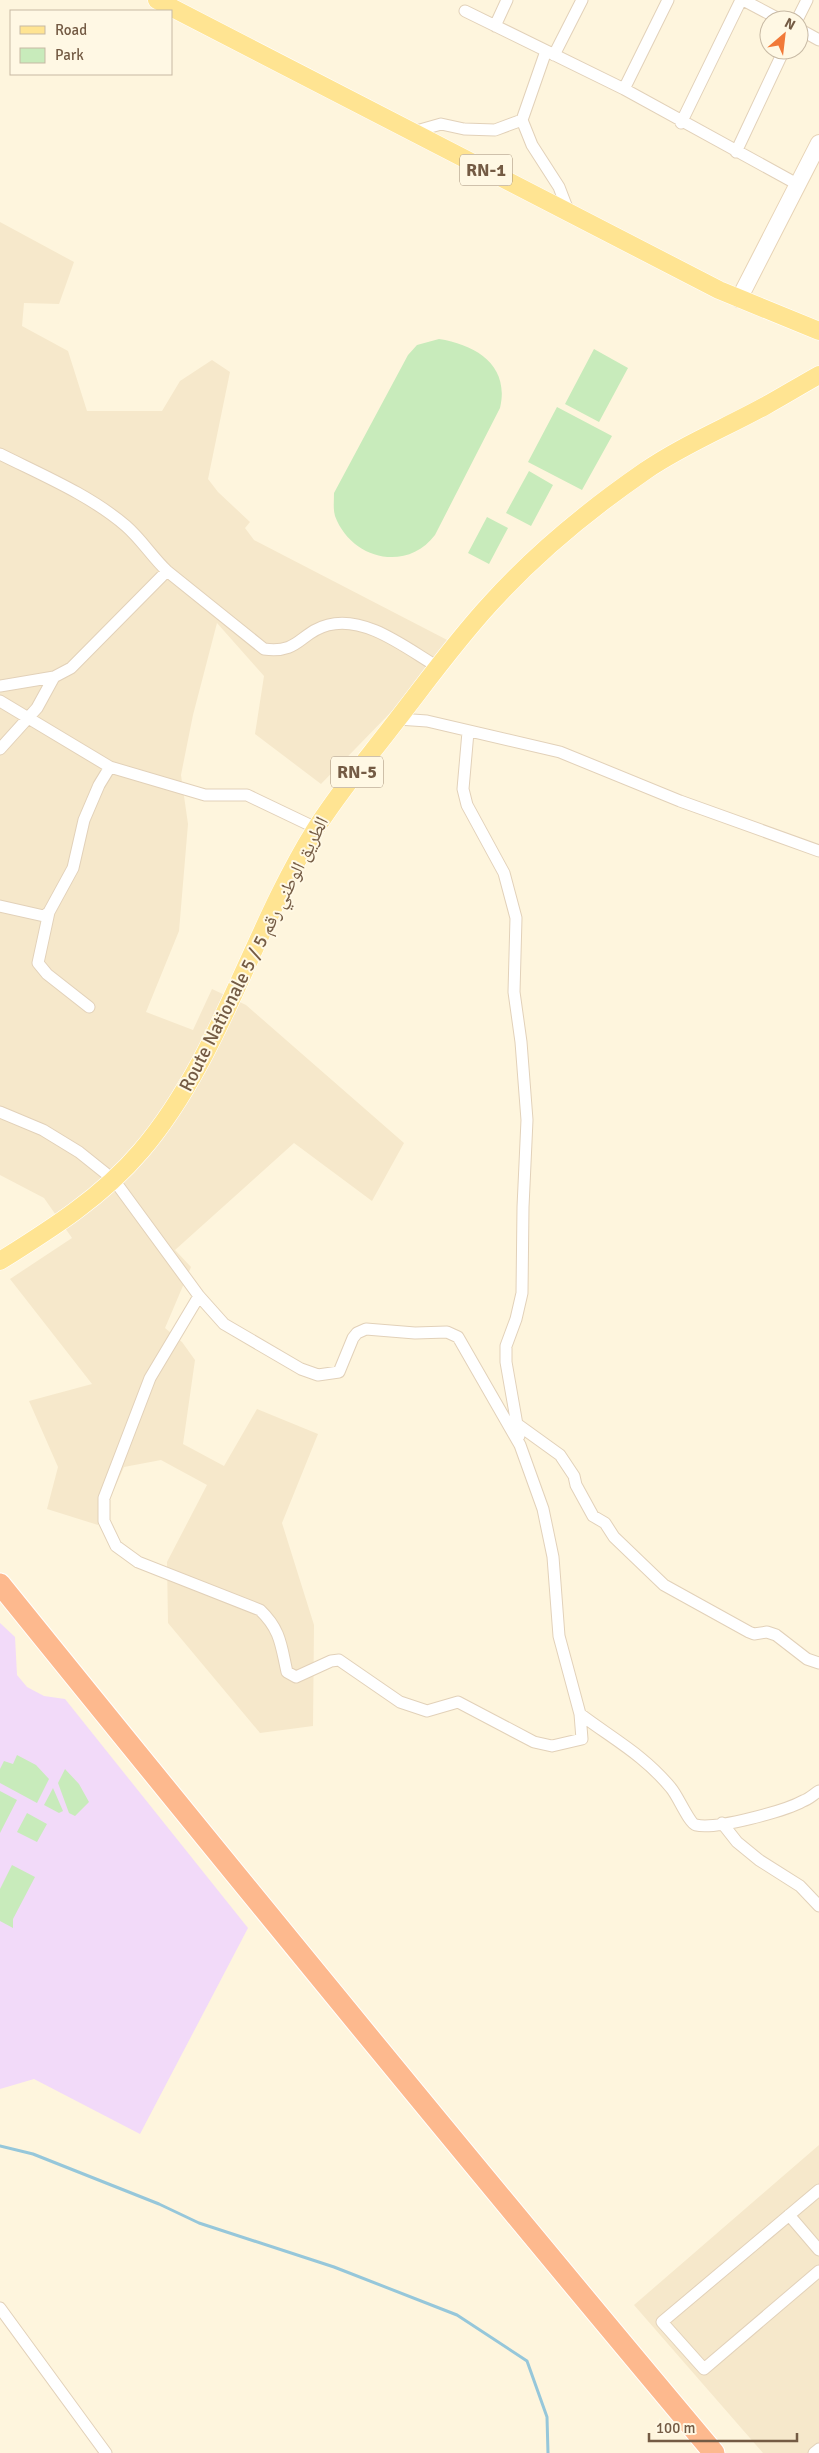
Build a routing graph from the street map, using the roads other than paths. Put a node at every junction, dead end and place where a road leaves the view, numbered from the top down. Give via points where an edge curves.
1 (157, 0) edge
2 (507, 0) edge
3 (582, 0) edge
4 (668, 0) edge
5 (742, 0) edge
6 (762, 10) edge
7 (465, 11) dead end
8 (495, 26) junction
9 (550, 53) junction
10 (779, 60) edge
11 (624, 89) junction
12 (522, 120) junction
13 (681, 123) junction
14 (413, 132) junction
15 (819, 143) edge
16 (736, 152) junction
17 (796, 184) junction
18 (569, 213) junction
19 (739, 300) junction
20 (819, 331) edge
21 (819, 375) edge
22 (0, 454) edge
23 (167, 571) junction
24 (438, 667) junction
25 (54, 677) junction
26 (0, 686) edge
27 (0, 701) edge
28 (29, 718) junction
29 (398, 719) junction
30 (468, 732) junction
31 (0, 749) edge
32 (110, 767) junction
33 (316, 828) junction
34 (819, 851) edge
35 (0, 906) edge
36 (49, 912) junction
37 (89, 1007) dead end
38 (0, 1112) edge
39 (114, 1180) junction
40 (0, 1261) edge
41 (199, 1296) junction
42 (516, 1424) junction
43 (520, 1445) junction
44 (0, 1584) edge
45 (819, 1664) edge
46 (580, 1714) junction
47 (819, 1791) edge
48 (722, 1823) junction
49 (819, 1906) edge
50 (819, 2190) edge
51 (790, 2215) junction
52 (819, 2250) edge
53 (819, 2271) edge
54 (0, 2308) edge
55 (819, 2449) edge
56 (106, 2453) edge
57 (714, 2453) edge
58 (814, 2453) edge

1 - 14 main road, RN-1
2 - 8 street
3 - 9 street
4 - 11 street
5 - 6 street
5 - 13 street
7 - 8 street
8 - 9 street
9 - 11 street
9 - 12 street
10 - 16 street
11 - 13 street
12 - 14 street via 495,130 441,124
12 - 18 street via 532,145 559,187
13 - 16 street
14 - 18 main road, RN-1
15 - 17 street
16 - 17 street
17 - 19 street
18 - 19 main road, RN-1
19 - 20 main road, RN-1
21 - 24 main road, Route Nationale 5 / الطريق الوطني رقم 5 / RN-5 via 766,406 689,444 626,485 513,580
22 - 23 street via 92,501 125,525
23 - 24 street via 264,649 280,651 328,625 348,624 389,638
23 - 25 street via 81,660
24 - 29 main road, Route Nationale 5 / الطريق الوطني رقم 5 / RN-5
25 - 26 street
25 - 28 street
27 - 28 street
28 - 31 street
28 - 32 street
29 - 30 street via 427,721
29 - 33 main road, Route Nationale 5 / الطريق الوطني رقم 5 / RN-5
30 - 34 street via 560,752 680,801
30 - 42 street via 463,789 467,805 504,873 516,918 514,992 527,1120 522,1206 522,1293 506,1346
32 - 33 street via 206,795 235,794 256,798
32 - 36 street via 84,820 73,868
33 - 39 main road, Route Nationale 5 / الطريق الوطني رقم 5 / RN-5 via 185,1090 152,1138
35 - 36 street via 34,915 44,916
36 - 37 street via 38,963 46,974
38 - 39 street via 43,1130 79,1152
39 - 40 main road, Route Nationale 5 / الطريق الوطني رقم 5 / RN-5 via 72,1215
39 - 41 street
41 - 43 street via 224,1324 242,1337 318,1375 339,1372 353,1338 366,1329 447,1332 458,1337
41 - 46 street via 150,1378 104,1498 104,1521 116,1546 138,1562 260,1610 273,1622 281,1641 287,1672 296,1677 339,1660 400,1702 427,1711 458,1702 534,1742 552,1746 582,1740
42 - 43 street
42 - 45 street via 560,1455 593,1516 605,1523 664,1585 749,1632 776,1635 807,1659
43 - 46 street via 543,1509 553,1558 559,1636
44 - 57 highway via 210,1845
46 - 48 street via 646,1760 682,1802 688,1819 694,1825
47 - 48 street via 772,1813
48 - 49 street via 737,1842 800,1886
50 - 51 street
51 - 52 street
51 - 53 street via 662,2322 704,2369
54 - 56 street
55 - 58 street

